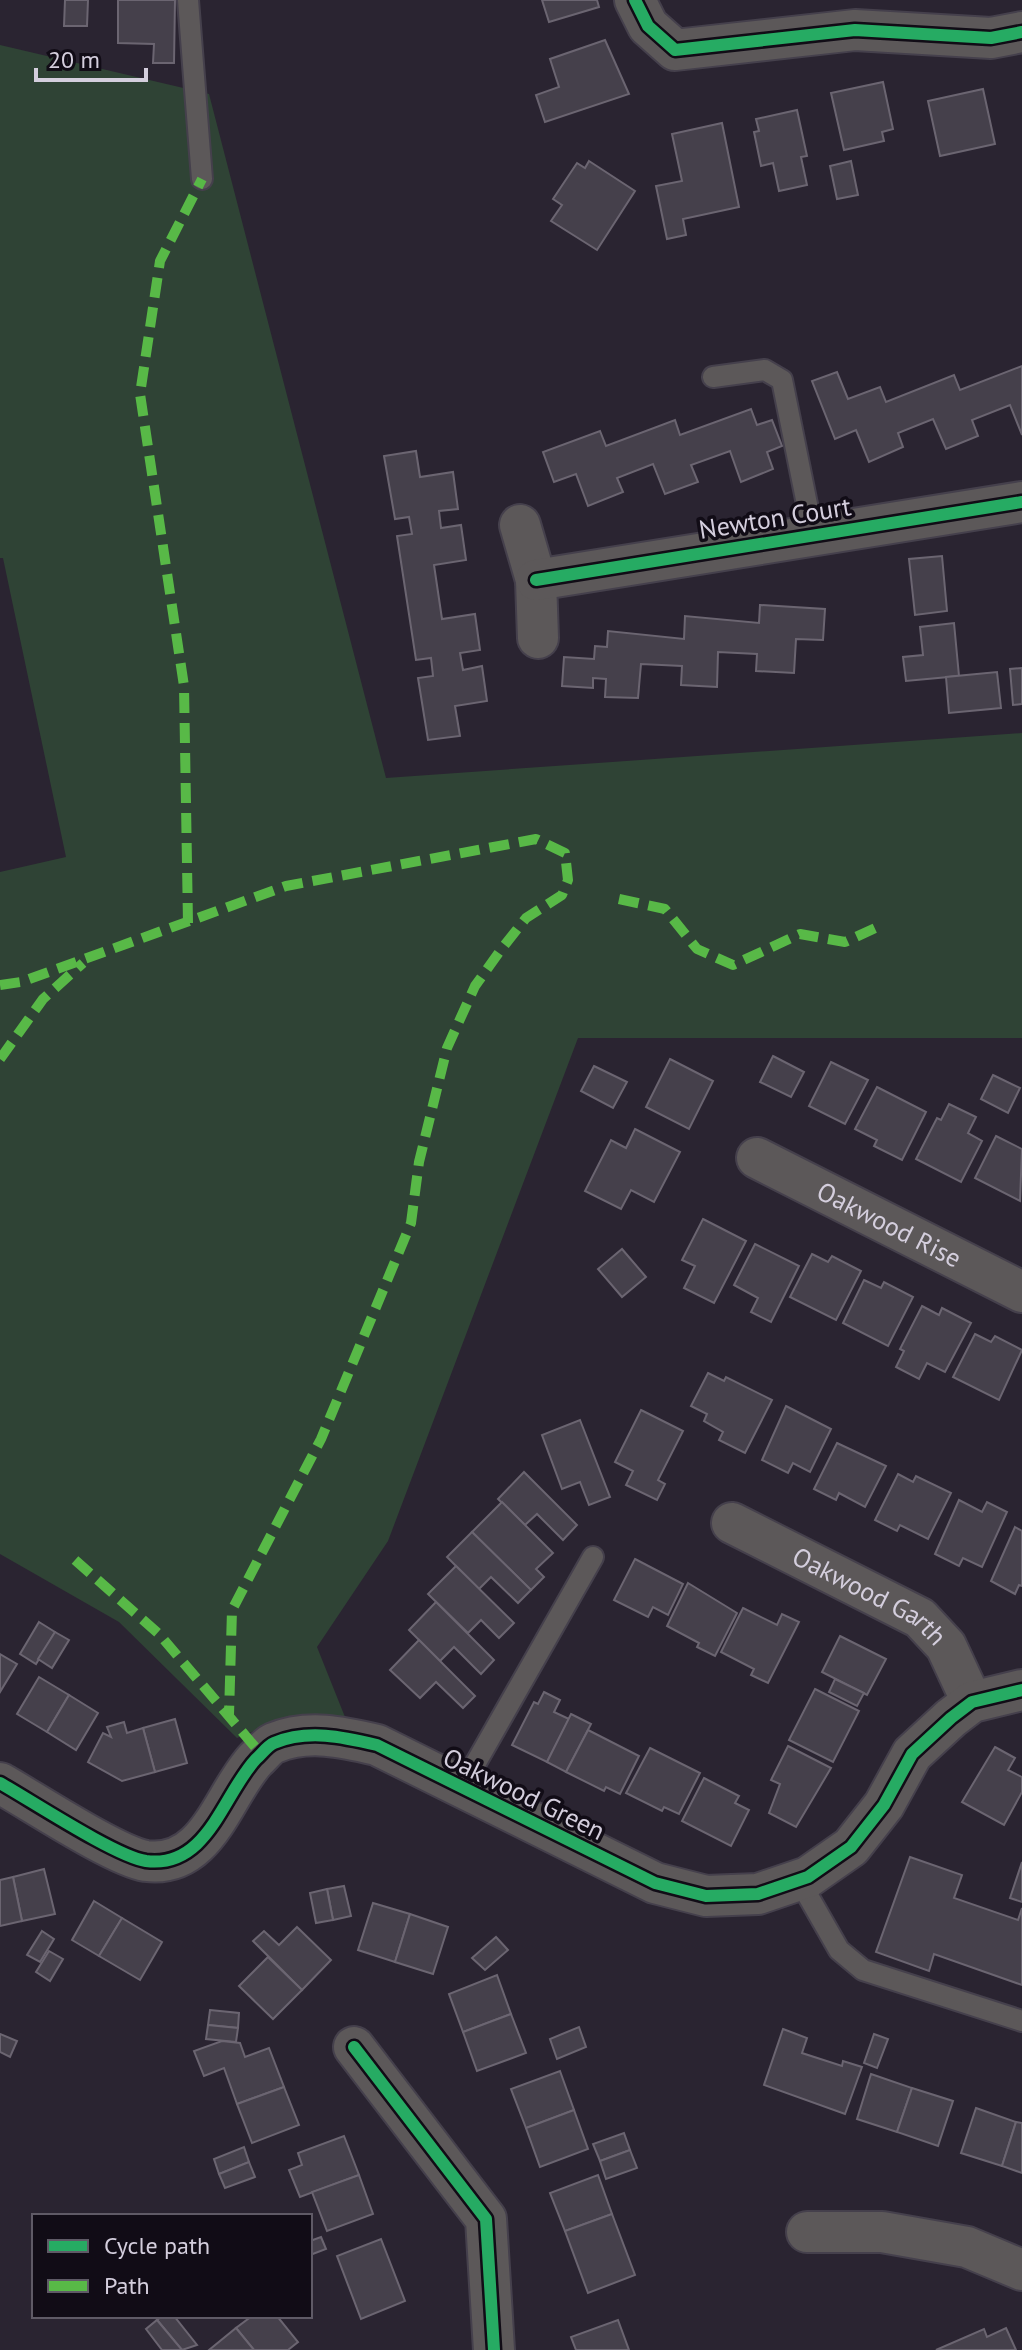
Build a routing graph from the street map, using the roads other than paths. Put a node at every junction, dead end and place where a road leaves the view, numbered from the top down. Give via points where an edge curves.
1 (188, 0) edge
2 (635, 0) edge
3 (1022, 32) edge
4 (202, 179) dead end
5 (713, 377) dead end
6 (1022, 502) edge
7 (520, 525) dead end
8 (813, 534) junction
9 (536, 580) junction
10 (538, 638) dead end
11 (757, 1158) dead end
12 (1022, 1292) edge
13 (732, 1523) dead end
14 (593, 1557) dead end
15 (1022, 1690) edge
16 (972, 1702) junction
17 (0, 1783) edge
18 (461, 1789) junction
19 (799, 1880) junction
20 (1022, 2021) edge
21 (354, 2047) dead end
22 (807, 2232) dead end
23 (1022, 2270) edge
24 (494, 2350) edge

1 - 4 lane
2 - 3 street via 648,26 675,50 855,30 991,38
5 - 8 lane via 765,370 782,380
6 - 8 street, Newton Court
7 - 9 street
8 - 9 street, Newton Court
9 - 10 street
11 - 12 street, Oakwood Rise
13 - 16 street, Oakwood Garth via 920,1618 946,1646
14 - 18 lane
15 - 16 street, Oakwood Green
16 - 19 street, Oakwood Green via 912,1754 884,1805 851,1847
17 - 18 street, Oakwood Green via 127,1855 162,1861 195,1847 245,1771 272,1743 308,1735 342,1736 377,1745
18 - 19 street, Oakwood Green via 655,1883 706,1896 758,1894
19 - 20 lane via 839,1950 863,1970
21 - 24 street via 486,2219
22 - 23 street via 882,2232 953,2244

